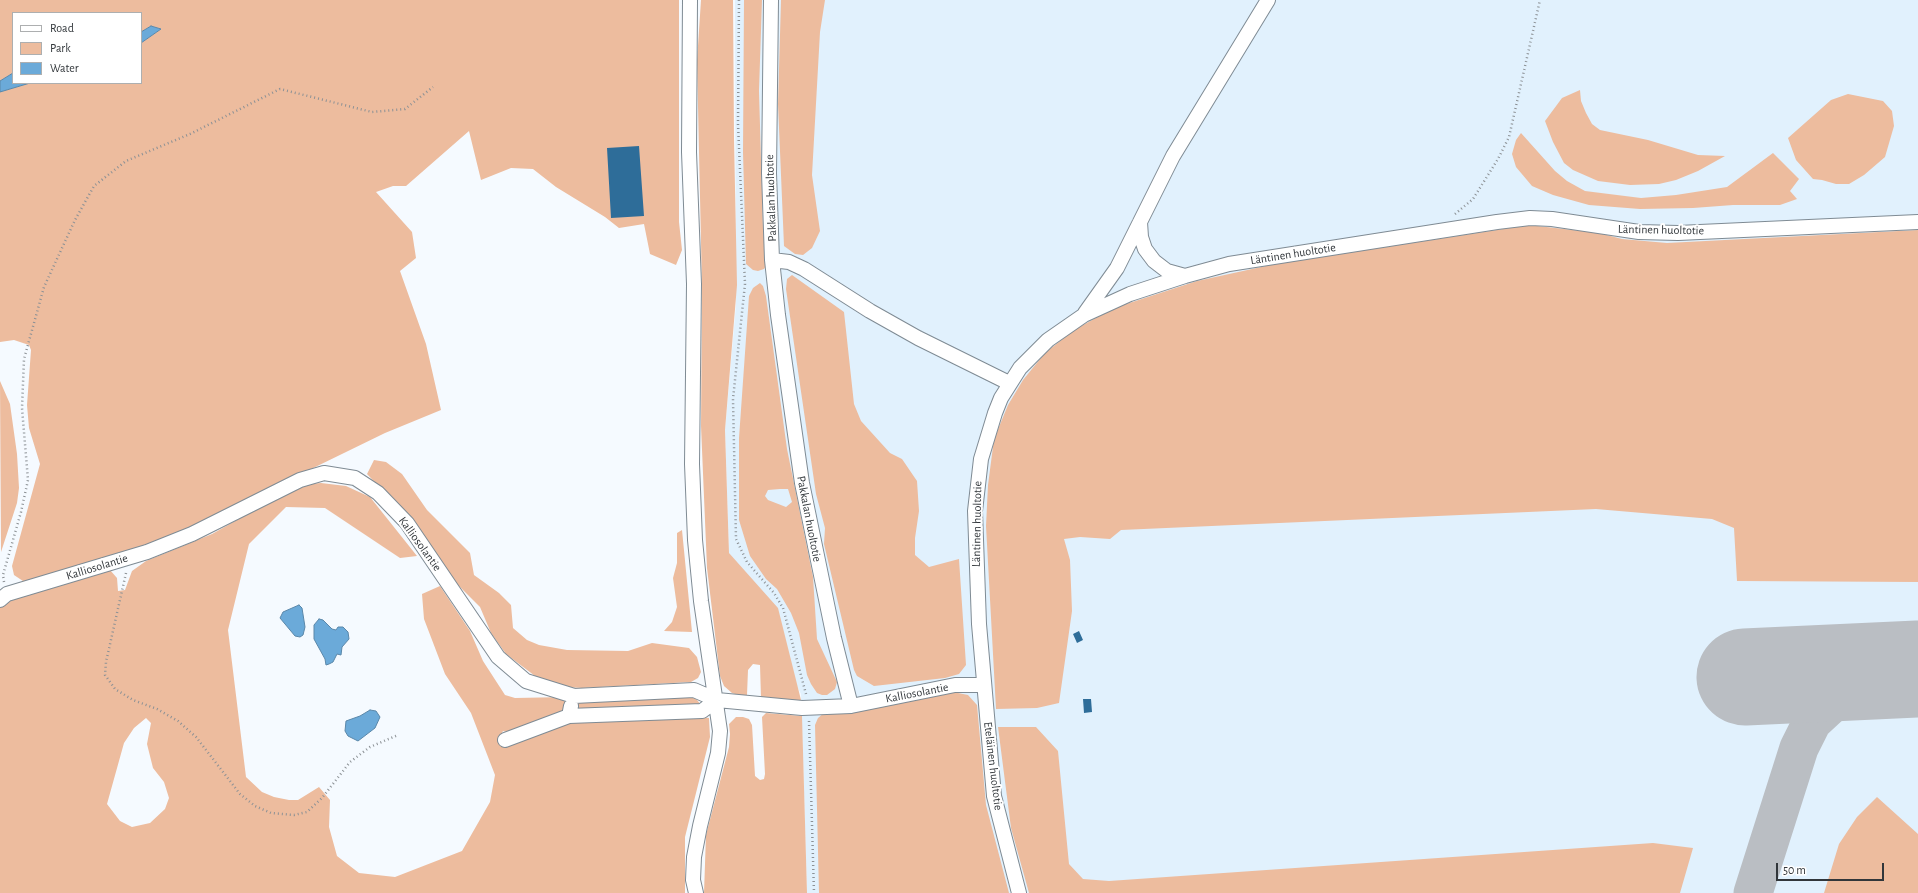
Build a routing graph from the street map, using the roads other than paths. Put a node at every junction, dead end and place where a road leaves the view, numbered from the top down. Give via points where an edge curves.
1 (690, 0) edge
2 (771, 0) edge
3 (1268, 0) edge
4 (1140, 220) junction
5 (1918, 222) edge
6 (772, 260) junction
7 (1185, 276) junction
8 (1084, 315) junction
9 (1010, 383) junction
10 (4, 597) edge
11 (983, 685) junction
12 (574, 696) junction
13 (717, 700) junction
14 (851, 706) junction
15 (569, 716) junction
16 (505, 740) dead end
17 (696, 893) edge
18 (1019, 893) edge

1 - 13 lane via 689,152 694,284 692,464 701,601
2 - 6 lane, Pakkalan huoltotie via 769,173
3 - 4 lane via 1173,156
4 - 7 lane via 1145,249 1154,261 1167,271
4 - 8 lane via 1117,268
5 - 7 lane, Läntinen huoltotie via 1678,233 1639,232 1577,222 1530,218 1229,264
6 - 9 lane via 789,262 804,269 918,338
6 - 14 lane, Pakkalan huoltotie via 802,483 832,630
7 - 8 lane, Läntinen huoltotie via 1130,294
8 - 9 lane, Läntinen huoltotie via 1036,350
9 - 11 lane, Läntinen huoltotie via 989,428 978,475 975,511 976,564
10 - 12 lane, Kalliosolantie via 192,534 300,480 324,473 355,478 378,493 407,523 498,657 526,681
11 - 14 lane, Kalliosolantie via 955,685
11 - 18 lane, Eteläinen huoltotie via 994,796
12 - 13 lane, Kalliosolantie via 694,690
12 - 15 lane
13 - 14 lane via 809,707
13 - 15 lane via 702,711
13 - 17 lane via 720,731 718,753 694,857 693,880
15 - 16 lane

